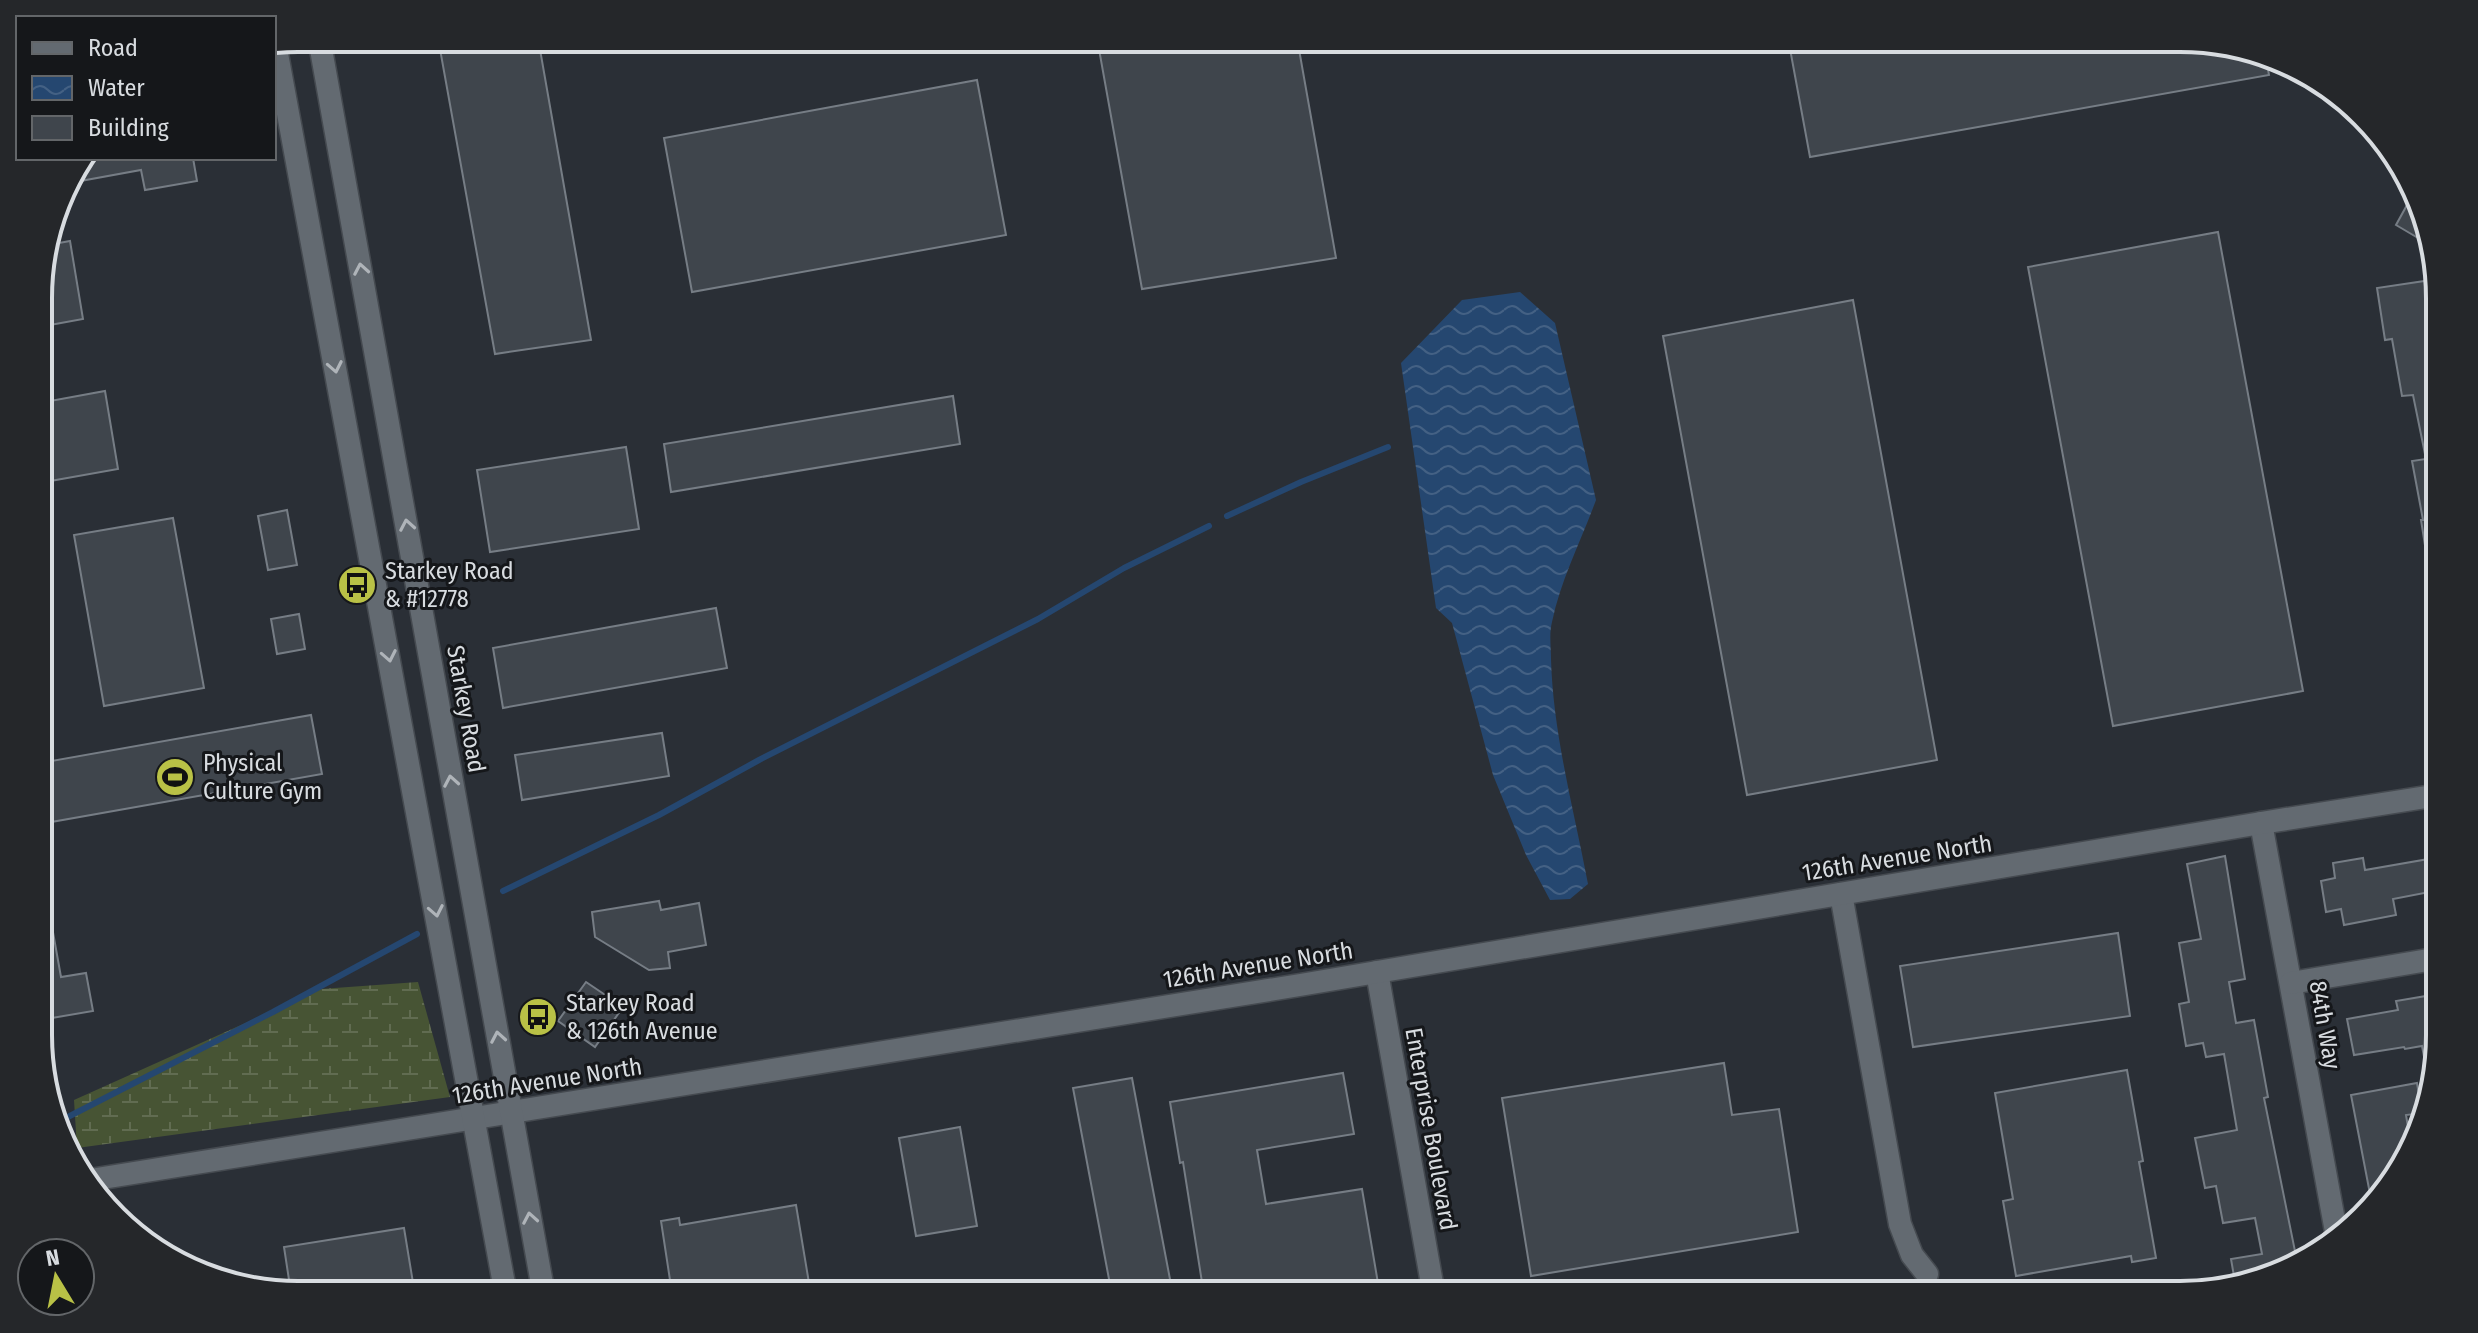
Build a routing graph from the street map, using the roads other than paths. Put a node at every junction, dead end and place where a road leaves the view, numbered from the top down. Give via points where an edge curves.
1 (322, 52) edge
2 (277, 53) edge
3 (2426, 797) edge
4 (2261, 823) junction
5 (1841, 894) junction
6 (2426, 960) edge
7 (1377, 972) junction
8 (2291, 983) junction
9 (511, 1113) junction
10 (475, 1119) junction
11 (98, 1179) edge
12 (2335, 1226) edge
13 (1927, 1274) dead end
14 (1431, 1280) edge
15 (504, 1281) edge
16 (541, 1281) edge

9 -> 1 street, Starkey Road
2 -> 10 street
3 - 4 street, 126th Avenue North
4 - 5 street, 126th Avenue North
4 - 8 street, 84th Way
5 - 7 street, 126th Avenue North
5 - 13 street via 1900,1224 1912,1255
6 - 8 street
7 - 9 street, 126th Avenue North
7 - 14 street, Enterprise Boulevard
8 - 12 street, 84th Way
9 - 10 street, 126th Avenue North
16 -> 9 street, Starkey Road
10 - 11 street, 126th Avenue North
10 - 15 street

